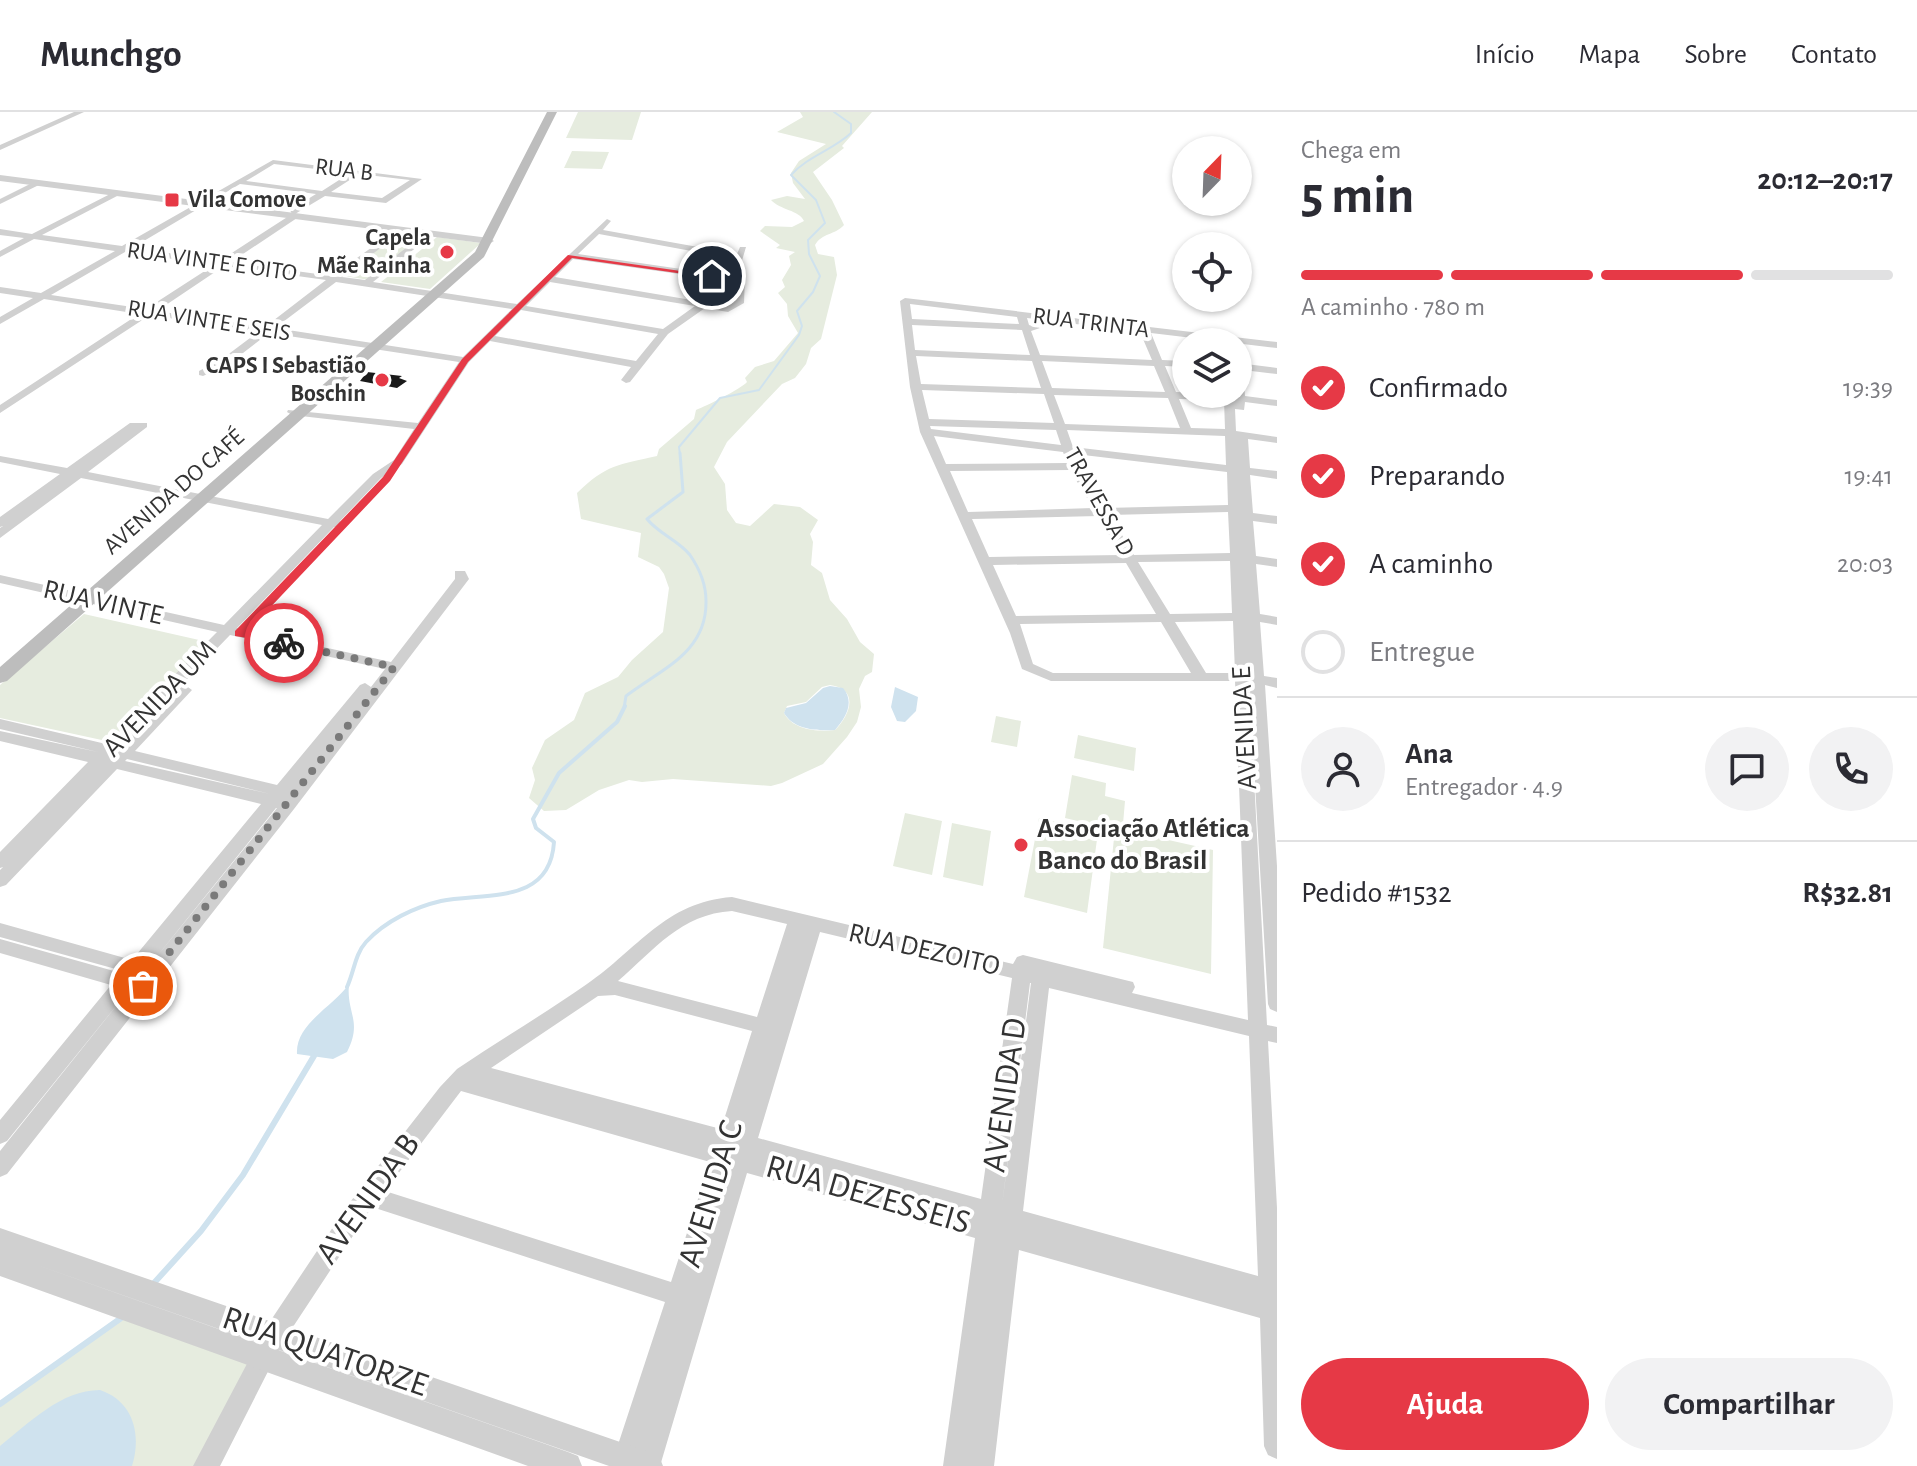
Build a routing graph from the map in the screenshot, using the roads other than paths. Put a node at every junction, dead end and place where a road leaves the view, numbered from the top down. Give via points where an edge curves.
1 (80, 112) edge
2 (552, 112) edge
3 (0, 148) edge
4 (357, 172) junction
5 (0, 178) edge
6 (239, 182) junction
7 (36, 183) junction
8 (323, 193) junction
9 (111, 194) junction
10 (0, 200) edge
11 (202, 206) junction
12 (289, 216) junction
13 (607, 221) dead end
14 (394, 230) junction
15 (0, 231) edge
16 (596, 231) junction
17 (33, 235) junction
18 (425, 236) junction
19 (437, 237) junction
20 (486, 240) junction
21 (129, 248) junction
22 (0, 252) edge
23 (572, 254) junction
24 (220, 261) junction
25 (332, 276) junction
26 (741, 278) junction
27 (548, 279) junction
28 (369, 280) junction
29 (381, 282) junction
30 (432, 291) junction
31 (0, 292) edge
32 (43, 298) junction
33 (702, 306) junction
34 (518, 307) junction
35 (140, 313) junction
36 (1023, 321) junction
37 (908, 322) junction
38 (0, 324) edge
39 (1144, 329) junction
40 (260, 331) junction
41 (665, 332) junction
42 (1172, 333) edge
43 (487, 338) junction
44 (1252, 343) edge
45 (1277, 345) edge
46 (367, 348) junction
47 (912, 353) junction
48 (1036, 358) junction
49 (464, 362) junction
50 (1158, 363) junction
51 (1172, 364) edge
52 (639, 365) junction
53 (1252, 369) edge
54 (1277, 371) edge
55 (626, 380) dead end
56 (915, 387) junction
57 (1047, 391) junction
58 (1172, 395) joint
59 (1252, 397) edge
60 (1277, 401) edge
61 (0, 403) edge
62 (1177, 408) edge
63 (1235, 408) edge
64 (0, 410) edge
65 (297, 412) junction
66 (421, 427) junction
67 (1060, 427) junction
68 (926, 430) junction
69 (1187, 431) junction
70 (1236, 434) junction
71 (1277, 440) edge
72 (987, 445) junction
73 (1070, 457) junction
74 (0, 459) edge
75 (0, 465) edge
76 (1003, 467) junction
77 (941, 468) junction
78 (1239, 472) junction
79 (71, 475) junction
80 (1277, 478) edge
81 (195, 501) junction
82 (1101, 512) junction
83 (1241, 512) junction
84 (963, 516) junction
85 (1277, 520) edge
86 (0, 523) edge
87 (334, 527) junction
88 (0, 534) edge
89 (1129, 557) junction
90 (983, 561) junction
91 (1243, 561) junction
92 (1277, 563) edge
93 (1277, 570) edge
94 (0, 579) edge
95 (0, 588) edge
96 (79, 603) junction
97 (1246, 617) junction
98 (1166, 618) junction
99 (1011, 620) junction
100 (1277, 621) edge
101 (229, 636) junction
102 (0, 668) edge
103 (386, 670) junction
104 (1249, 676) junction
105 (0, 677) edge
106 (1201, 677) junction
107 (1277, 681) edge
108 (0, 724) edge
109 (0, 736) edge
110 (1261, 746) edge
111 (113, 756) junction
112 (284, 798) junction
113 (1264, 823) edge
114 (0, 862) edge
115 (0, 881) edge
116 (805, 922) junction
117 (0, 930) edge
118 (0, 946) edge
119 (1032, 970) junction
120 (139, 977) junction
121 (594, 989) junction
122 (1277, 1004) edge
123 (1267, 1027) edge
124 (772, 1028) junction
125 (465, 1076) junction
126 (0, 1135) edge
127 (736, 1150) junction
128 (0, 1167) edge
129 (368, 1196) junction
130 (999, 1223) junction
131 (0, 1240) edge
132 (0, 1264) edge
133 (689, 1298) junction
134 (139, 1301) junction
135 (1273, 1301) edge
136 (269, 1346) junction
137 (1277, 1446) edge
138 (639, 1464) edge
139 (206, 1466) edge
140 (568, 1466) edge
141 (956, 1466) edge
142 (981, 1466) edge

1 - 3 street
2 - 20 main road, AVENIDA DO CAFÉ
4 - 6 street, RUA B via 273,162
4 - 8 street
4 - 8 street, RUA B via 417,180 387,200
5 - 7 street
6 - 8 street
6 - 11 street
7 - 9 street
7 - 10 street
8 - 12 street
9 - 11 street
9 - 17 street
11 - 12 street
11 - 21 street
12 - 14 street
12 - 24 street
13 - 16 street, AVENIDA UM
14 - 18 street
14 - 20 street
14 - 25 street
15 - 17 street, RUA VINTE E OITO
16 - 23 street, AVENIDA UM
16 - 26 street via 741,253
17 - 21 street, RUA VINTE E OITO
17 - 22 street
18 - 19 street
18 - 28 street
19 - 20 street
19 - 29 street
20 - 30 main road, AVENIDA DO CAFÉ
21 - 24 street, RUA VINTE E OITO
21 - 32 street
23 - 26 street
23 - 27 street, AVENIDA UM
24 - 25 street, RUA VINTE E OITO
24 - 35 street
25 - 28 street, RUA VINTE E OITO
25 - 30 street, RUA VINTE E OITO
25 - 40 street
26 - 33 street via 737,306
27 - 33 street
27 - 34 street, AVENIDA UM
28 - 29 street, RUA VINTE E OITO
29 - 30 street, RUA VINTE E OITO
30 - 34 street, RUA VINTE E OITO
30 - 46 main road, AVENIDA DO CAFÉ
31 - 32 street, RUA VINTE E SEIS
32 - 35 street, RUA VINTE E SEIS
32 - 38 street
33 - 41 street
34 - 41 street, RUA VINTE E OITO
34 - 43 street, AVENIDA UM
35 - 40 street, RUA VINTE E SEIS
35 - 61 street
35 - 64 street
36 - 37 street
36 - 37 street, RUA TRINTA via 905,301
36 - 39 street, RUA TRINTA
36 - 48 street, TRAVESSA D
37 - 47 street
39 - 42 street, RUA TRINTA
39 - 50 street
40 - 40 street via 202,372 220,365
40 - 46 street, RUA VINTE E SEIS
41 - 52 street
43 - 49 street, AVENIDA UM
43 - 52 street
44 - 45 street, RUA TRINTA
46 - 49 street, RUA VINTE E SEIS
46 - 65 main road, AVENIDA DO CAFÉ
47 - 48 street
47 - 56 street
48 - 50 street
48 - 57 street, TRAVESSA D
49 - 66 street, AVENIDA UM
50 - 51 street
50 - 58 street
52 - 55 street
53 - 54 street
56 - 57 street
56 - 68 street
57 - 58 street
57 - 67 street, TRAVESSA D
59 - 60 street
62 - 69 street
63 - 70 street, AVENIDA E
65 - 66 street
65 - 81 main road, AVENIDA DO CAFÉ
66 - 87 street, AVENIDA UM via 393,467
67 - 68 street
67 - 69 street
67 - 73 street, TRAVESSA D
68 - 72 street
68 - 73 street
68 - 77 street
69 - 70 street
70 - 71 street
70 - 78 street, AVENIDA E
72 - 73 street
72 - 76 street via 1022,456 1017,464
73 - 76 street
73 - 78 street
73 - 82 street, TRAVESSA D
74 - 79 street
75 - 79 street
76 - 77 street
77 - 84 street
78 - 80 street
78 - 83 street, AVENIDA E
79 - 79 street via 143,425 134,424
79 - 81 street
79 - 86 street
79 - 88 street
81 - 87 street
81 - 96 main road, AVENIDA DO CAFÉ
82 - 83 street
82 - 84 street
82 - 89 street, TRAVESSA D
83 - 85 street
83 - 91 street, AVENIDA E
84 - 90 street
87 - 101 street, AVENIDA UM
89 - 90 street
89 - 91 street
89 - 98 street, TRAVESSA D
90 - 99 street
91 - 92 street
91 - 93 street
91 - 97 street, AVENIDA E
94 - 96 street, RUA VINTE
95 - 96 street, RUA VINTE
96 - 101 street, RUA VINTE
96 - 102 main road, AVENIDA DO CAFÉ
96 - 105 main road, AVENIDA DO CAFÉ
97 - 98 street
97 - 100 street
97 - 104 street, AVENIDA E
98 - 99 street
98 - 106 street, TRAVESSA D
99 - 106 street via 1026,665 1054,677
101 - 103 street, RUA VINTE
101 - 111 street, AVENIDA UM
103 - 103 street via 462,579 462,574 455,576
103 - 112 street
104 - 106 street
104 - 107 street
104 - 110 street, AVENIDA E
108 - 111 street
109 - 111 street
110 - 113 street, AVENIDA E
111 - 112 street
111 - 114 street, AVENIDA UM
111 - 115 street, AVENIDA UM
112 - 120 street
113 - 122 street, AVENIDA E
113 - 123 street, AVENIDA E
116 - 119 street, RUA DEZOITO
116 - 121 street, RUA DEZOITO via 732,904 707,906 669,927
116 - 124 street, AVENIDA C
117 - 120 street
118 - 120 street
119 - 123 street, RUA DEZOITO
119 - 130 street, AVENIDA D
120 - 126 street
120 - 128 street
121 - 124 street via 615,988
121 - 125 street, AVENIDA B
123 - 135 street, AVENIDA E
124 - 127 street, AVENIDA C
125 - 127 street, RUA DEZESSEIS
125 - 129 street, AVENIDA B
127 - 130 street, RUA DEZESSEIS
127 - 133 street, AVENIDA C
129 - 133 street
129 - 136 street, AVENIDA B
130 - 135 street, RUA DEZESSEIS
130 - 141 street, AVENIDA D
130 - 142 street, AVENIDA D
131 - 134 street, RUA QUATORZE
132 - 134 street, RUA QUATORZE
133 - 138 street, AVENIDA C
134 - 136 street, RUA QUATORZE
135 - 137 street, AVENIDA E
136 - 138 street, RUA QUATORZE
136 - 139 street, AVENIDA B
136 - 140 street, RUA QUATORZE

